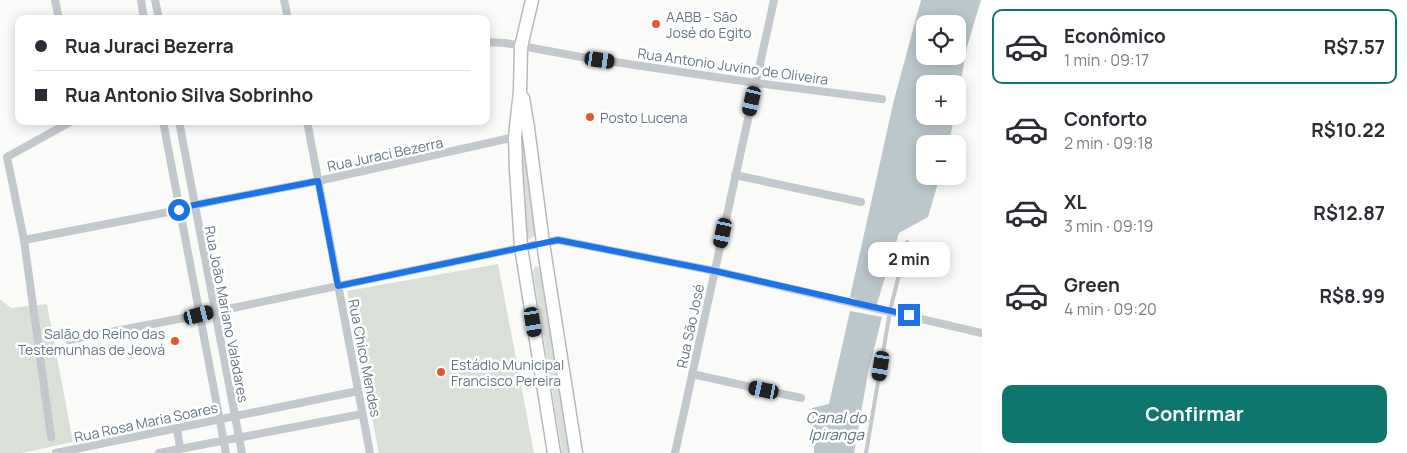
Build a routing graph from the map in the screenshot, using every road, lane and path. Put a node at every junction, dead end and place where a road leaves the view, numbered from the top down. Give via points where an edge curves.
1 (55, 0) edge
2 (141, 0) edge
3 (155, 0) edge
4 (284, 0) edge
5 (532, 0) edge
6 (774, 0) edge
7 (58, 15) edge
8 (143, 15) edge
9 (158, 15) edge
10 (287, 15) edge
11 (490, 42) edge
12 (522, 47) junction
13 (756, 83) junction
14 (520, 91) junction
15 (882, 98) dead end
16 (65, 125) edge
17 (164, 125) edge
18 (179, 125) edge
19 (308, 125) edge
20 (515, 137) junction
21 (735, 175) junction
22 (318, 181) junction
23 (861, 202) dead end
24 (194, 205) junction
25 (179, 210) junction
26 (24, 240) junction
27 (543, 242) junction
28 (906, 242) dead end
29 (522, 248) junction
30 (715, 271) junction
31 (338, 286) junction
32 (214, 311) junction
33 (890, 311) junction
34 (199, 315) junction
35 (982, 333) edge
36 (69, 340) dead end
37 (692, 374) junction
38 (358, 391) junction
39 (801, 398) dead end
40 (362, 414) junction
41 (234, 416) junction
42 (220, 420) junction
43 (177, 428) junction
44 (239, 437) junction
45 (50, 438) dead end
46 (224, 440) junction
47 (180, 449) junction
48 (56, 453) edge
49 (159, 453) edge
50 (226, 453) edge
51 (242, 453) edge
52 (370, 453) edge
53 (554, 453) edge
54 (576, 453) edge
55 (675, 453) edge
56 (866, 453) edge

1 - 7 street
2 - 8 street
3 - 9 street
4 - 10 street
5 - 12 main road
6 - 13 street, Rua São José
11 - 12 street, Rua Antonio Juvino de Oliveira
12 - 13 street, Rua Antonio Juvino de Oliveira
12 - 14 main road
13 - 15 street, Rua Antonio Juvino de Oliveira
13 - 21 street, Rua São José
14 - 20 main road
14 - 27 main road via 526,112
16 - 26 street via 7,156
17 - 25 street, Rua João Mariano Valadares
18 - 24 street, Rua João Mariano Valadares
19 - 22 street, Rua Chico Mendes
20 - 22 street, Rua Juraci Bezerra
20 - 29 main road
21 - 23 street
21 - 30 street, Rua São José
22 - 24 street, Rua Juraci Bezerra
22 - 31 street, Rua Chico Mendes
24 - 25 street, Rua Juraci Bezerra
24 - 32 street, Rua João Mariano Valadares
25 - 26 street, Rua Juraci Bezerra
25 - 34 street, Rua João Mariano Valadares
26 - 45 street
27 - 29 street
27 - 30 street via 558,240
27 - 54 main road
28 - 33 lane
29 - 31 street
29 - 53 main road
30 - 33 street
30 - 37 street, Rua São José
31 - 32 street
31 - 38 street, Rua Chico Mendes
32 - 34 street
32 - 41 street, Rua João Mariano Valadares
33 - 35 street
33 - 56 lane
34 - 36 street
34 - 42 street, Rua João Mariano Valadares
37 - 39 street
37 - 55 street, Rua São José
38 - 40 street, Rua Chico Mendes
38 - 41 street, Rua Rosa Maria Soares
40 - 44 street
40 - 52 street, Rua Chico Mendes
41 - 42 street, Rua Rosa Maria Soares
41 - 44 street, Rua João Mariano Valadares
42 - 43 street, Rua Rosa Maria Soares
42 - 46 street, Rua João Mariano Valadares
43 - 47 street
43 - 48 street, Rua Rosa Maria Soares
44 - 46 street
44 - 51 street, Rua João Mariano Valadares
46 - 47 street
46 - 50 street, Rua João Mariano Valadares
47 - 49 street

